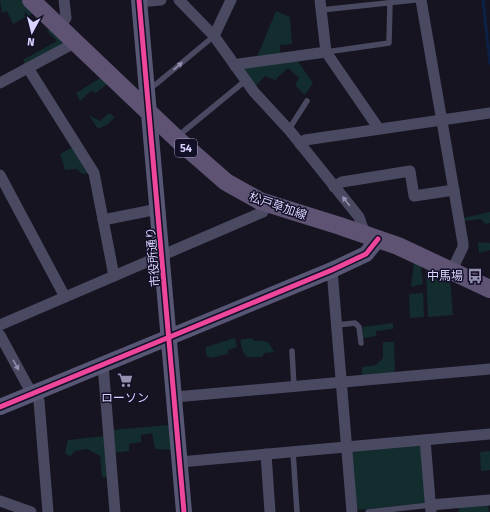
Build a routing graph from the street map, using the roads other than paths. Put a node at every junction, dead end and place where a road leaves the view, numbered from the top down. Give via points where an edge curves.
1 (31, 0) edge
2 (64, 0) edge
3 (161, 0) edge
4 (179, 0) edge
5 (231, 0) edge
6 (415, 0) edge
7 (421, 0) edge
8 (139, 1) edge
9 (390, 3) junction
10 (320, 5) edge
11 (59, 27) junction
12 (214, 36) junction
13 (74, 41) junction
14 (326, 52) junction
15 (235, 66) junction
16 (28, 68) junction
17 (245, 81) junction
18 (0, 83) edge
19 (147, 88) junction
20 (307, 101) dead end
21 (149, 113) junction
22 (490, 113) edge
23 (443, 120) junction
24 (287, 128) junction
25 (379, 129) junction
26 (175, 138) junction
27 (300, 144) junction
28 (1, 180) edge
29 (334, 187) junction
30 (454, 190) junction
31 (267, 203) junction
32 (158, 209) junction
33 (103, 220) junction
34 (371, 236) junction
35 (163, 255) junction
36 (332, 270) junction
37 (452, 270) junction
38 (114, 276) junction
39 (490, 289) edge
40 (65, 297) junction
41 (0, 325) edge
42 (337, 325) junction
43 (0, 335) edge
44 (170, 337) junction
45 (361, 344) dead end
46 (292, 350) dead end
47 (103, 365) junction
48 (490, 369) edge
49 (341, 383) junction
50 (294, 387) junction
51 (34, 393) junction
52 (175, 397) junction
53 (0, 407) edge
54 (490, 434) edge
55 (425, 440) junction
56 (346, 447) junction
57 (293, 452) junction
58 (266, 454) junction
59 (180, 462) junction
60 (490, 500) edge
61 (0, 501) edge
62 (431, 509) edge
63 (31, 512) edge
64 (48, 512) edge
65 (115, 512) edge
66 (184, 512) edge
67 (270, 512) edge
68 (297, 512) edge
69 (352, 512) edge
70 (368, 512) edge

1 - 11 main road, 松戸草加線 / 54
2 - 11 street via 66,18
3 - 8 street
4 - 12 street
5 - 12 street
6 - 9 lane
7 - 23 street
8 - 19 street, 市役所通り
9 - 10 lane
9 - 14 lane via 389,43
10 - 14 street
11 - 13 main road, 松戸草加線 / 54
12 - 15 street
19 -> 12 lane via 155,85
13 - 16 street
13 - 21 main road, 松戸草加線 / 54
14 - 15 street
14 - 25 street
15 - 17 street
16 - 18 street
16 - 33 street via 94,173
17 - 24 street
17 - 26 lane
19 - 21 street, 市役所通り
20 - 24 lane
21 - 26 main road, 松戸草加線 / 54
21 - 32 street, 市役所通り
22 - 23 street
23 - 25 street
23 - 30 street
24 - 27 street
25 - 27 street via 305,140
26 - 31 main road, 松戸草加線 / 54 via 226,182 245,194
27 - 29 street
28 - 40 street
29 - 30 street via 342,182 410,171 414,196
34 -> 29 street
30 - 37 street via 463,247
31 - 34 main road, 松戸草加線 / 54
31 - 35 street via 262,212
32 - 33 street
32 - 35 street, 市役所通り
33 - 38 street
34 - 36 street via 366,254
34 - 37 main road, 松戸草加線 / 54
35 - 38 street
35 - 44 street, 市役所通り
36 - 42 street
36 - 44 street
37 - 39 main road, 松戸草加線 / 54
38 - 40 street
40 - 41 street
42 - 45 lane via 355,323 359,326
42 - 49 street
43 -> 51 street
44 - 47 street
44 - 52 street, 市役所通り
46 - 50 lane
47 - 51 street
47 - 65 street
48 - 49 street
49 - 50 street
49 - 56 street
50 - 52 street
51 - 53 street
51 - 64 street via 39,401
52 - 59 street, 市役所通り
54 - 55 street
55 - 56 street
55 - 62 street
56 - 57 street
56 - 69 street
57 - 58 street
57 - 68 lane
58 - 59 street
58 - 67 street
59 - 66 street, 市役所通り
60 - 62 street
61 - 63 street
62 - 70 lane

